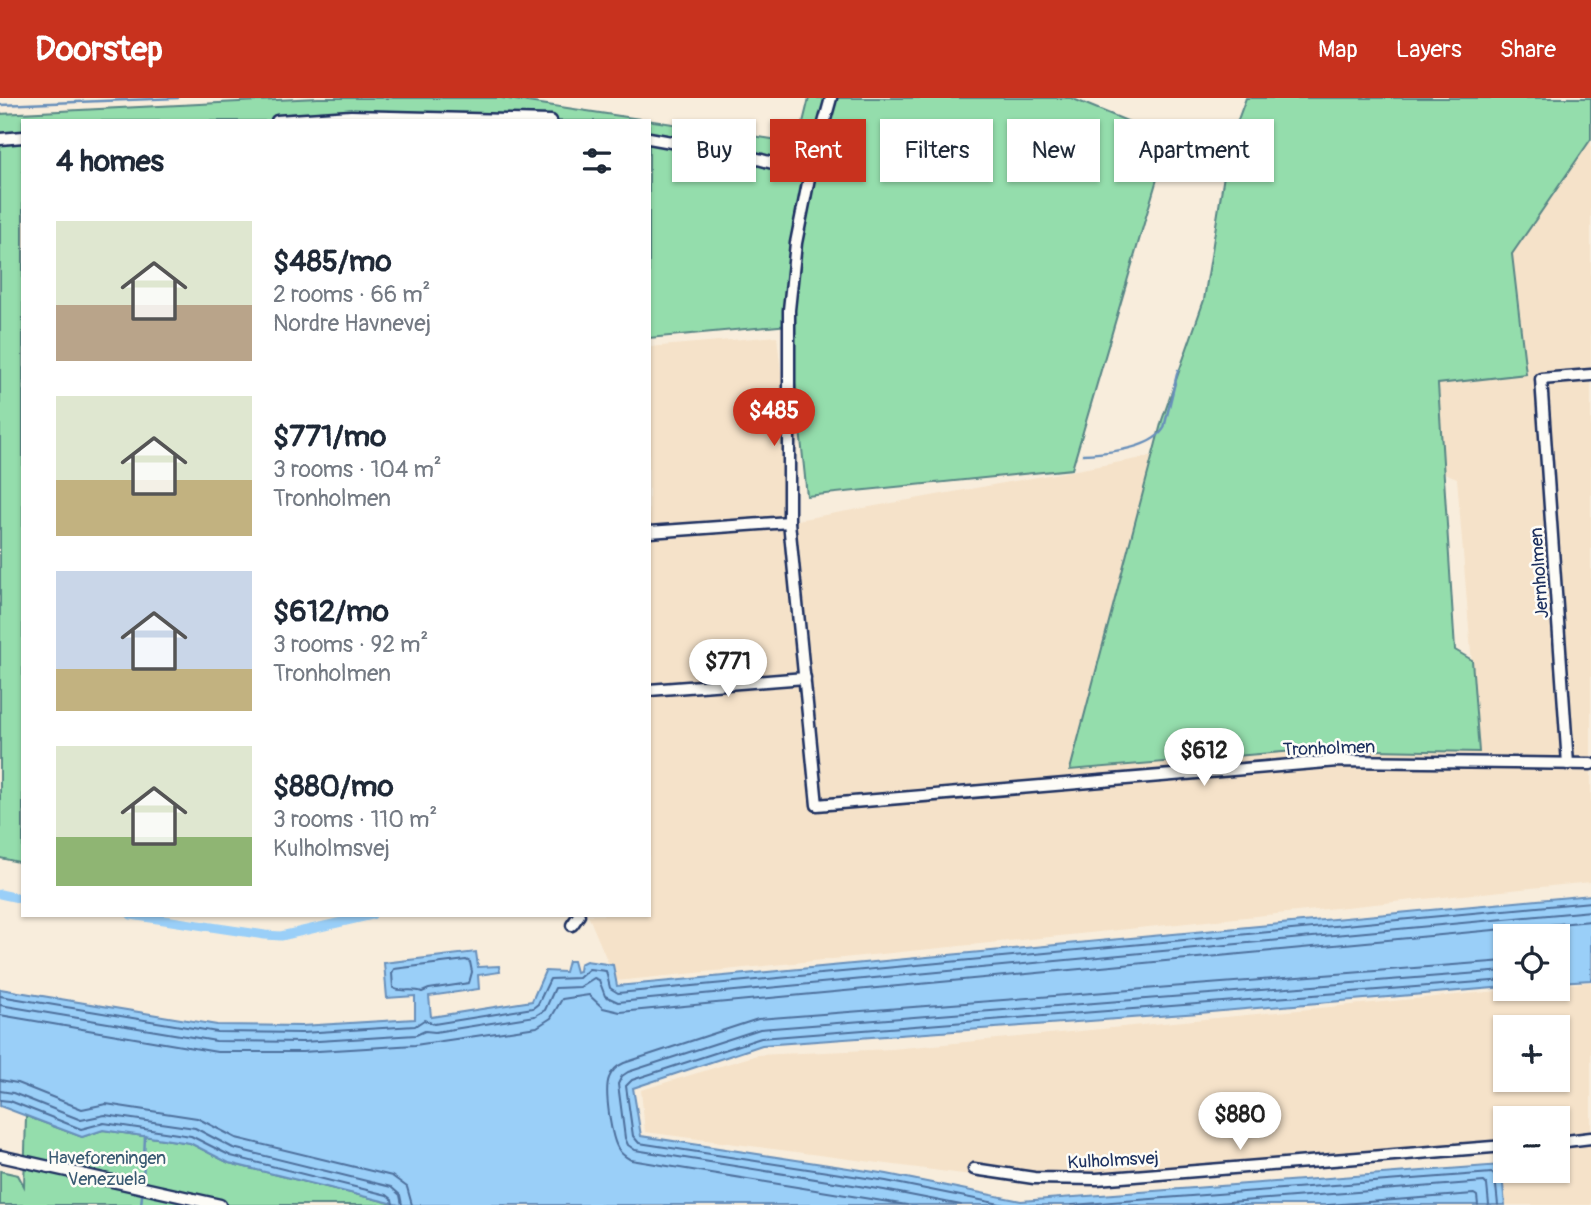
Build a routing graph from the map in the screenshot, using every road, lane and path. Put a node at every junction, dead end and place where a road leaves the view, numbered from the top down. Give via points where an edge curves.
1 (831, 98) edge
2 (307, 119) edge
3 (471, 119) edge
4 (825, 119) edge
5 (21, 137) edge
6 (651, 138) edge
7 (0, 139) edge
8 (770, 162) edge
9 (808, 182) edge
10 (1591, 375) edge
11 (789, 522) junction
12 (651, 532) edge
13 (805, 678) junction
14 (651, 690) edge
15 (1568, 764) junction
16 (1591, 764) edge
17 (578, 917) edge
18 (572, 925) dead end
19 (1591, 1138) edge
20 (1570, 1141) edge
21 (1493, 1147) edge
22 (0, 1156) edge
23 (974, 1169) dead end
24 (220, 1205) edge

1 - 4 street
2 - 3 street
5 - 7 street
6 - 8 street
9 - 11 street via 789,310
10 - 15 street, Jernholmen via 1541,379
11 - 12 street
11 - 13 street
13 - 14 street
13 - 15 street, Tronholmen via 817,805 1338,761
15 - 16 street, Tronholmen
17 - 18 street
19 - 20 street
21 - 23 street, Kulholmsvej via 1097,1179 1034,1178
22 - 24 street

